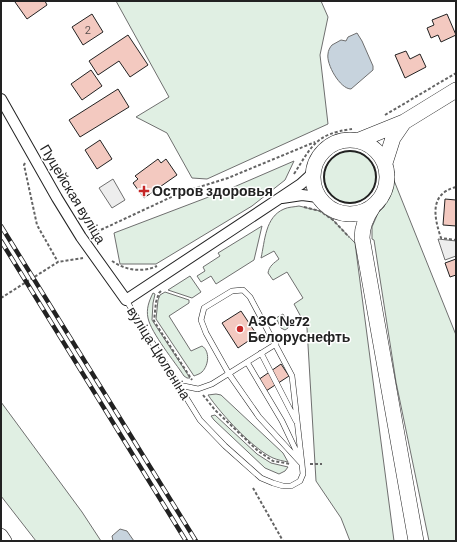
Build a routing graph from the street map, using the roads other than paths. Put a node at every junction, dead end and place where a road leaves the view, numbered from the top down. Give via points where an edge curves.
1 (456, 90) edge
2 (1, 99) edge
3 (404, 122) junction
4 (357, 134) junction
5 (390, 166) junction
6 (313, 173) junction
7 (318, 197) junction
8 (280, 198) junction
9 (378, 207) junction
10 (338, 213) junction
11 (356, 238) junction
12 (126, 300) junction
13 (276, 344) junction
14 (261, 353) junction
15 (247, 362) junction
16 (229, 374) junction
17 (180, 385) junction
18 (298, 425) junction
19 (302, 464) junction
20 (1, 535) edge
21 (5, 541) edge
22 (416, 541) edge

1 - 3 main road, вуліца Цюленіна
2 - 12 street, Пуцейская вуліца via 81,237
3 - 4 main road, вуліца Цюленіна
3 - 5 main road, вуліца Цюленіна via 393,138
4 - 5 main road
4 - 6 main road, вуліца Цюленіна via 323,151
5 - 9 main road, вуліца Цюленіна via 386,187
6 - 7 main road
6 - 8 street, вуліца Цюленіна
7 - 8 street, вуліца Цюленіна via 302,195
7 - 10 main road via 327,207
8 - 12 street, вуліца Цюленіна
9 - 10 main road via 350,215
9 - 11 main road, вуліца Цюленіна via 364,222
10 - 11 main road via 351,224
11 - 22 main road
12 - 17 lane, вуліца Цюленіна
13 - 14 lane
13 - 16 lane via 250,297 242,290 232,290 204,308 201,320
13 - 18 lane via 292,376
14 - 15 lane
14 - 18 lane
15 - 16 lane
15 - 19 lane via 282,422
16 - 17 lane via 198,389
16 - 19 lane via 259,417
17 - 19 lane, вуліца Цюленіна via 200,420 261,478 283,486 291,486 304,474
18 - 19 lane
20 - 21 street

